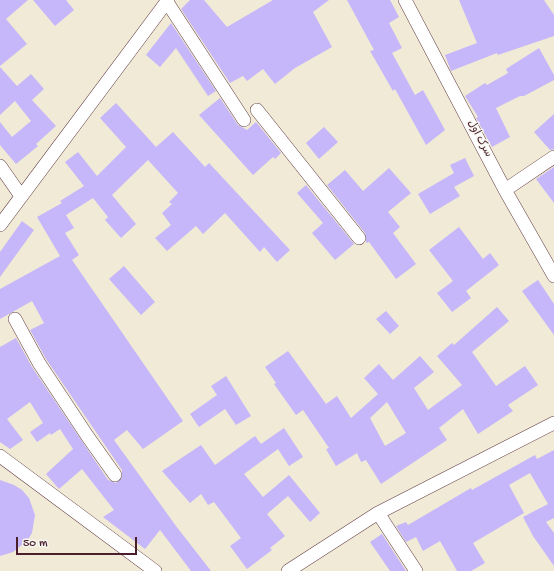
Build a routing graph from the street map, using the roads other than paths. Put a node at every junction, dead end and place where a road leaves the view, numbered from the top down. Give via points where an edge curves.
1 (405, 0) edge
2 (167, 1) edge
3 (257, 110) dead end
4 (244, 120) dead end
5 (554, 157) edge
6 (0, 166) edge
7 (505, 190) junction
8 (21, 196) junction
9 (0, 225) edge
10 (360, 238) dead end
11 (554, 276) edge
12 (15, 319) dead end
13 (554, 423) edge
14 (0, 456) edge
15 (115, 475) dead end
16 (378, 513) junction
17 (155, 571) edge
18 (288, 571) edge
19 (416, 571) edge

1 - 7 street, سرک اول
2 - 4 street
2 - 8 street
3 - 10 street
5 - 7 street
6 - 8 street
7 - 11 street, سرک اول
8 - 9 street
12 - 15 street via 39,363
13 - 16 street
14 - 17 street
16 - 18 street
16 - 19 street

